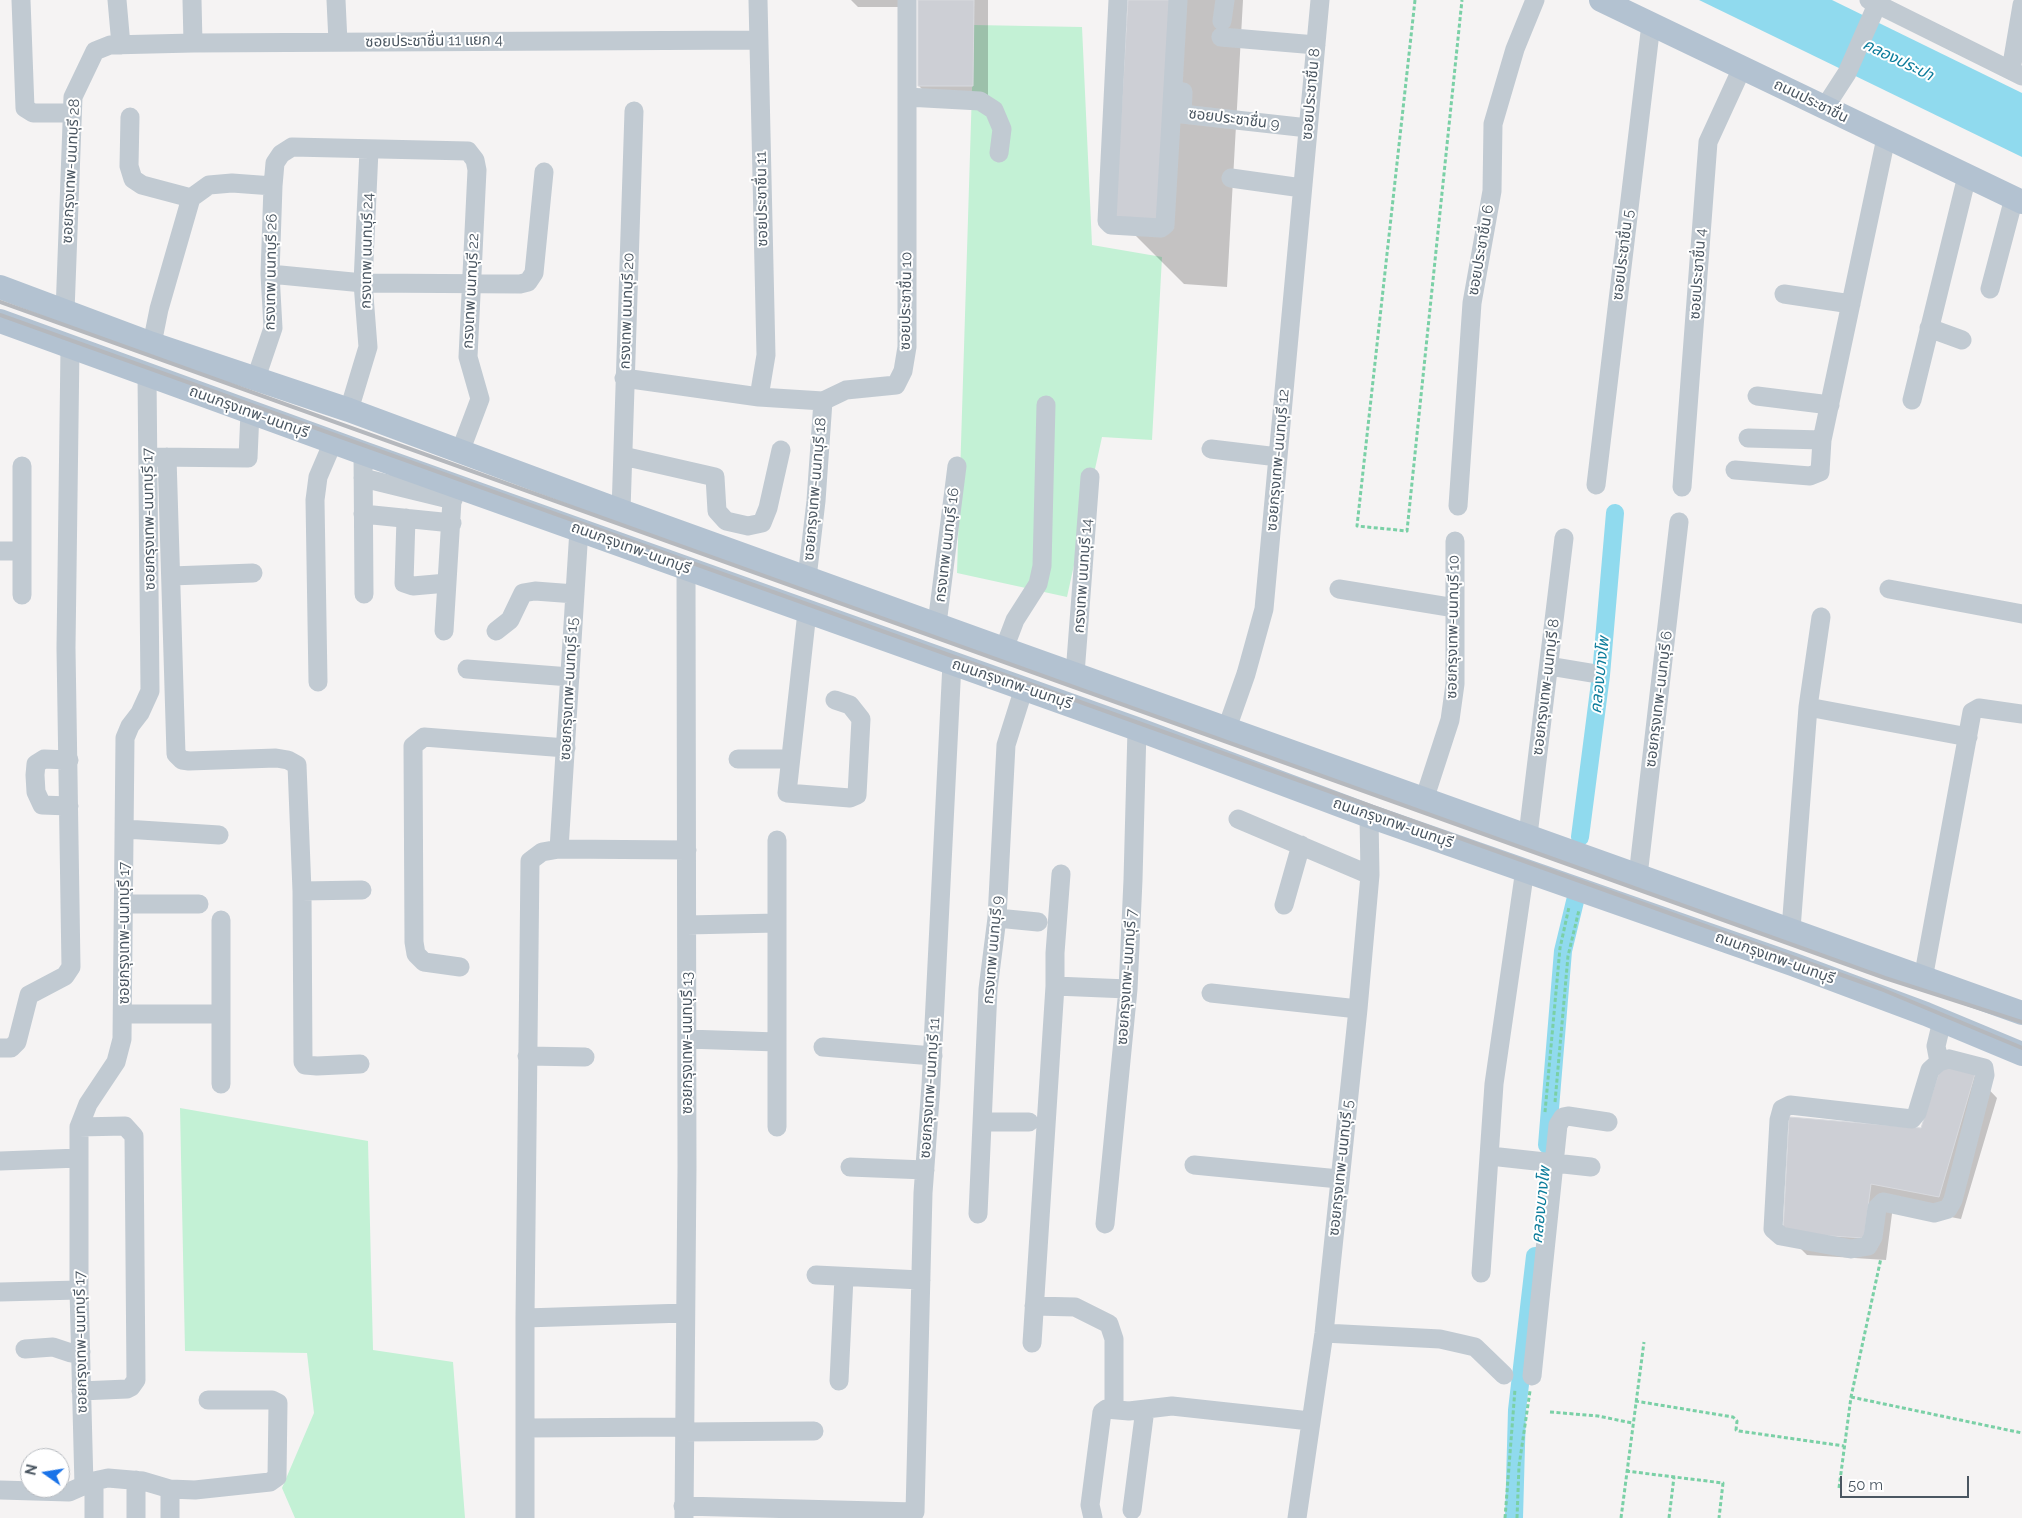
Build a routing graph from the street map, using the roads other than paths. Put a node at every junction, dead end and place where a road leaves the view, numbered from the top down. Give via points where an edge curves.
1 (21, 0) edge
2 (118, 0) edge
3 (192, 0) edge
4 (336, 0) edge
5 (758, 0) edge
6 (907, 0) edge
7 (1118, 0) edge
8 (1178, 0) edge
9 (1189, 0) edge
10 (1225, 0) edge
11 (1320, 0) edge
12 (1535, 0) edge
13 (1601, 0) edge
14 (2022, 5) edge
15 (1875, 6) edge
16 (1651, 24) junction
17 (759, 40) junction
18 (338, 42) junction
19 (193, 43) junction
20 (1316, 44) junction
21 (115, 45) junction
22 (1742, 68) junction
23 (2016, 73) edge
24 (907, 97) junction
25 (1825, 107) junction
26 (634, 111) dead end
27 (71, 113) junction
28 (130, 117) dead end
29 (1308, 128) junction
30 (1886, 138) junction
31 (369, 150) junction
32 (999, 153) dead end
33 (544, 172) dead end
34 (1967, 176) junction
35 (1231, 178) dead end
36 (273, 186) junction
37 (1302, 188) junction
38 (191, 198) junction
39 (2018, 200) edge
40 (270, 274) junction
41 (363, 283) junction
42 (471, 283) junction
43 (0, 287) edge
44 (1990, 289) dead end
45 (1784, 294) dead end
46 (1851, 304) junction
47 (65, 312) junction
48 (0, 320) edge
49 (1929, 328) junction
50 (1962, 340) dead end
51 (152, 344) junction
52 (70, 348) junction
53 (147, 375) junction
54 (256, 378) junction
55 (624, 378) junction
56 (1757, 396) dead end
57 (759, 397) junction
58 (1912, 400) dead end
59 (822, 401) junction
60 (1046, 405) dead end
61 (1830, 405) junction
62 (349, 410) junction
63 (250, 412) junction
64 (1748, 438) dead end
65 (1822, 440) junction
66 (333, 442) junction
67 (781, 450) dead end
68 (1212, 450) dead end
69 (460, 452) junction
70 (363, 453) junction
71 (623, 456) junction
72 (148, 457) junction
73 (167, 457) junction
74 (1278, 457) junction
75 (22, 466) dead end
76 (956, 466) dead end
77 (1735, 470) dead end
78 (1090, 477) dead end
79 (363, 478) junction
80 (1596, 485) dead end
81 (1682, 487) dead end
82 (453, 492) junction
83 (1458, 506) dead end
84 (621, 511) junction
85 (363, 514) junction
86 (406, 518) junction
87 (1679, 522) dead end
88 (452, 523) junction
89 (579, 530) junction
90 (695, 537) junction
91 (1564, 538) dead end
92 (1455, 541) dead end
93 (0, 551) edge
94 (22, 551) junction
95 (686, 568) junction
96 (252, 573) dead end
97 (171, 576) junction
98 (807, 578) junction
99 (447, 583) junction
100 (1339, 589) dead end
101 (1889, 589) dead end
102 (364, 594) dead end
103 (575, 594) junction
104 (22, 595) dead end
105 (1455, 608) junction
106 (807, 612) junction
107 (2022, 614) edge
108 (1821, 616) dead end
109 (937, 624) junction
110 (444, 631) dead end
111 (496, 631) dead end
112 (1004, 649) junction
113 (952, 663) junction
114 (1549, 666) junction
115 (467, 669) dead end
116 (1591, 673) dead end
117 (1076, 674) junction
118 (570, 677) junction
119 (318, 682) dead end
120 (1024, 688) junction
121 (835, 700) dead end
122 (1808, 707) junction
123 (2022, 714) edge
124 (1227, 728) junction
125 (1137, 729) junction
126 (1968, 737) junction
127 (566, 748) junction
128 (790, 758) junction
129 (738, 759) dead end
130 (69, 760) junction
131 (1424, 800) junction
132 (69, 806) junction
133 (1369, 816) junction
134 (1238, 818) dead end
135 (125, 829) junction
136 (220, 836) dead end
137 (1528, 836) junction
138 (777, 840) dead end
139 (1301, 845) junction
140 (559, 849) junction
141 (687, 850) junction
142 (1520, 867) junction
143 (1062, 874) dead end
144 (1370, 875) junction
145 (1638, 876) junction
146 (362, 890) dead end
147 (302, 892) junction
148 (124, 904) junction
149 (199, 904) dead end
150 (1284, 905) dead end
151 (997, 918) junction
152 (221, 920) dead end
153 (1038, 922) dead end
154 (777, 923) junction
155 (687, 925) junction
156 (1791, 929) junction
157 (460, 967) dead end
158 (1923, 979) junction
159 (1055, 986) junction
160 (1128, 989) junction
161 (1211, 993) dead end
162 (1358, 1009) junction
163 (2022, 1013) edge
164 (123, 1014) junction
165 (220, 1014) junction
166 (1942, 1021) junction
167 (687, 1039) junction
168 (777, 1042) junction
169 (823, 1047) dead end
170 (0, 1048) edge
171 (2022, 1054) edge
172 (527, 1056) junction
173 (932, 1056) junction
174 (586, 1057) dead end
175 (1939, 1062) junction
176 (360, 1064) dead end
177 (221, 1084) dead end
178 (984, 1122) junction
179 (1029, 1122) dead end
180 (1608, 1122) dead end
181 (79, 1127) junction
182 (776, 1127) dead end
183 (1490, 1156) junction
184 (79, 1158) junction
185 (0, 1161) edge
186 (1549, 1164) junction
187 (1194, 1165) dead end
188 (850, 1167) dead end
189 (1591, 1167) dead end
190 (925, 1170) junction
191 (1339, 1179) junction
192 (978, 1214) dead end
193 (1105, 1224) dead end
194 (1480, 1273) dead end
195 (816, 1275) dead end
196 (844, 1277) junction
197 (922, 1280) junction
198 (79, 1290) junction
199 (0, 1292) edge
200 (1034, 1306) junction
201 (685, 1312) junction
202 (525, 1318) junction
203 (1324, 1333) junction
204 (1032, 1343) dead end
205 (25, 1349) dead end
206 (80, 1352) junction
207 (1504, 1375) dead end
208 (1532, 1376) road end
209 (839, 1381) dead end
210 (81, 1391) junction
211 (208, 1400) dead end
212 (1114, 1408) junction
213 (1145, 1409) junction
214 (1310, 1421) junction
215 (526, 1428) junction
216 (683, 1430) junction
217 (814, 1432) dead end
218 (136, 1480) junction
219 (89, 1483) junction
220 (170, 1489) junction
221 (0, 1490) edge
222 (1132, 1510) dead end
223 (684, 1512) edge
224 (875, 1515) edge
225 (94, 1518) edge
226 (136, 1518) edge
227 (170, 1518) edge
228 (525, 1518) edge
229 (1093, 1518) edge
230 (1297, 1518) edge

1 - 27 street via 25,108 33,113
2 - 21 street
3 - 19 street
4 - 18 street
5 - 17 street, ซอยประชาชื่น 11
6 - 24 street, ซอยประชาชื่น 10
7 - 8 street via 1107,221 1161,228 1165,224
9 - 29 street, ซอยประชาชื่น 9 via 1182,114
10 - 20 street via 1222,29
11 - 20 street, ซอยประชาชื่น 8
12 - 83 street, ซอยประชาชื่น 6 via 1514,49 1492,124 1492,191 1472,303
13 - 16 main road, ถนนประชาชื่น
14 - 23 street
15 - 23 street
15 - 25 street via 1847,73
16 - 22 main road, ถนนประชาชื่น
16 - 80 street, ซอยประชาชื่น 5
17 - 18 street, ซอยประชาชื่น 11 แยก 4
17 - 57 street, ซอยประชาชื่น 11 via 766,356
18 - 19 street, ซอยประชาชื่น 11 แยก 4
19 - 21 street, ซอยประชาชื่น 11 แยก 4
20 - 29 street, ซอยประชาชื่น 8
21 - 27 street, ซอยกรุงเทพ-นนทบุรี 28 via 95,51 73,96
22 - 25 main road, ถนนประชาชื่น
22 - 81 street, ซอยประชาชื่น 4 via 1708,142
24 - 32 street via 980,101 994,110 1002,129
24 - 59 street, ซอยประชาชื่น 10 via 907,347 903,371 896,385 846,390
25 - 30 main road, ถนนประชาชื่น
26 - 55 street, กรงเทพ นนทบุรี 20
27 - 47 street, ซอยกรุงเทพ-นนทบุรี 28
28 - 38 street via 129,166 133,179 142,185
29 - 37 street, ซอยประชาชื่น 8
30 - 34 main road, ถนนประชาชื่น
30 - 46 street
31 - 36 street, กรงเทพ นนทบุรี 26 via 292,147 275,163
31 - 41 street, กรงเทพ นนทบุรี 24
31 - 42 street, กรงเทพ นนทบุรี 22 via 468,150 477,170
33 - 42 street via 531,278 520,284
34 - 39 main road, ถนนประชาชื่น
34 - 49 street
35 - 37 street
36 - 38 street via 209,185
36 - 40 street, กรงเทพ นนทบุรี 26
37 - 74 street, ซอยกรุงเทพ-นนทบุรี 12
38 - 51 street
39 - 44 street
40 - 41 street
40 - 54 street, กรงเทพ นนทบุรี 26 via 274,328
41 - 42 street
41 - 62 street, กรงเทพ นนทบุรี 24 via 368,347
42 - 69 street, กรงเทพ นนทบุรี 22 via 468,357 480,399
43 - 47 main road, ถนนกรุงเทพ-นนทบุรี
45 - 46 street
46 - 61 street
47 - 51 main road, ถนนกรุงเทพ-นนทบุรี
48 - 52 main road, ถนนกรุงเทพ-นนทบุรี
49 - 50 street
49 - 58 street
51 - 53 main road
51 - 54 main road, ถนนกรุงเทพ-นนทบุรี
52 - 53 main road, ถนนกรุงเทพ-นนทบุรี
52 - 130 street via 66,638
53 - 63 main road, ถนนกรุงเทพ-นนทบุรี
53 - 72 street, ซอยกรุงเทพ-นนทบุรี 17
54 - 62 main road, ถนนกรุงเทพ-นนทบุรี
55 - 57 street, ซอยประชาชื่น 10
55 - 71 street, กรงเทพ นนทบุรี 20
56 - 61 street
57 - 59 street, ซอยประชาชื่น 10
59 - 98 street, ซอยกรุงเทพ-นนทบุรี 18
60 - 112 street via 1042,566 1038,584 1016,620
61 - 65 street
62 - 69 main road, ถนนกรุงเทพ-นนทบุรี
63 - 66 main road, ถนนกรุงเทพ-นนทบุรี
63 - 73 street via 248,458
64 - 65 street
65 - 77 street via 1820,472 1817,475
66 - 70 main road, ถนนกรุงเทพ-นนทบุรี
66 - 119 street via 318,477 315,500
67 - 71 street via 762,523 748,526 726,521 717,511 715,477
68 - 74 street
69 - 84 main road, ถนนกรุงเทพ-นนทบุรี
70 - 79 street
70 - 82 main road, ถนนกรุงเทพ-นนทบุรี
71 - 84 street, กรงเทพ นนทบุรี 20
72 - 73 street
72 - 135 street, ซอยกรุงเทพ-นนทบุรี 17 via 150,691 125,738
73 - 97 street
74 - 124 street, ซอยกรุงเทพ-นนทบุรี 12 via 1264,609
75 - 94 street
76 - 109 street, กรงเทพ นนทบุรี 16
78 - 117 street, กรงเทพ นนทบุรี 14
79 - 82 street
79 - 85 street
82 - 88 street
82 - 89 main road, ถนนกรุงเทพ-นนทบุรี
84 - 90 main road, ถนนกรุงเทพ-นนทบุรี
85 - 86 street
85 - 102 street
86 - 88 street
86 - 99 street via 404,583 414,586
87 - 145 street, ซอยกรุงเทพ-นนทบุรี 6
88 - 99 street
89 - 95 main road, ถนนกรุงเทพ-นนทบุรี
89 - 103 street, ซอยกรุงเทพ-นนทบุรี 15
90 - 95 main road
90 - 98 main road, ถนนกรุงเทพ-นนทบุรี
91 - 114 street, ซอยกรุงเทพ-นนทบุรี 8
92 - 105 street, ซอยกรุงเทพ-นนทบุรี 10
93 - 94 street
94 - 104 street
95 - 106 main road, ถนนกรุงเทพ-นนทบุรี
95 - 141 street, ซอยกรุงเทพ-นนทบุรี 13
96 - 97 street
97 - 147 street via 176,754 189,761 276,758 297,765
98 - 109 main road, ถนนกรุงเทพ-นนทบุรี
99 - 110 street
100 - 105 street
101 - 107 street
103 - 111 street via 523,593 510,620
103 - 118 street, ซอยกรุงเทพ-นนทบุรี 15
105 - 131 street, ซอยกรุงเทพ-นนทบุรี 10 via 1455,684 1450,720
106 - 113 main road, ถนนกรุงเทพ-นนทบุรี
106 - 128 street
108 - 122 street
109 - 112 main road, ถนนกรุงเทพ-นนทบุรี
112 - 117 main road, ถนนกรุงเทพ-นนทบุรี
113 - 120 main road, ถนนกรุงเทพ-นนทบุรี
113 - 173 street, ซอยกรุงเทพ-นนทบุรี 11
114 - 116 street
114 - 137 street, ซอยกรุงเทพ-นนทบุรี 8
115 - 118 street
117 - 124 main road, ถนนกรุงเทพ-นนทบุรี
118 - 127 street, ซอยกรุงเทพ-นนทบุรี 15
120 - 125 main road, ถนนกรุงเทพ-นนทบุรี
120 - 151 street, กรงเทพ นนทบุรี 9 via 1006,745
121 - 128 street via 850,705 861,719 857,795 850,798 787,793
122 - 126 street
122 - 156 street
123 - 126 street via 1975,709
124 - 131 main road, ถนนกรุงเทพ-นนทบุรี
125 - 133 main road, ถนนกรุงเทพ-นนทบุรี
125 - 160 street, ซอยกรุงเทพ-นนทบุรี 7
126 - 158 street
127 - 140 street, ซอยกรุงเทพ-นนทบุรี 15
127 - 157 street via 424,737 413,746 416,954 424,962
128 - 129 street
130 - 132 street
130 - 132 street via 44,759 36,764 35,775 36,792 42,805
131 - 137 main road, ถนนกรุงเทพ-นนทบุรี
132 - 170 street via 71,967 65,976 30,996 17,1042 11,1048
133 - 142 main road, ถนนกรุงเทพ-นนทบุรี
133 - 144 street, ซอยกรุงเทพ-นนทบุรี 5
134 - 139 street
135 - 136 street
135 - 148 street, ซอยกรุงเทพ-นนทบุรี 17
137 - 142 main road
137 - 145 main road, ถนนกรุงเทพ-นนทบุรี
138 - 154 street
139 - 144 street
139 - 150 street
140 - 141 street
140 - 172 street via 542,852 530,861
141 - 155 street, ซอยกรุงเทพ-นนทบุรี 13
142 - 166 main road, ถนนกรุงเทพ-นนทบุรี
142 - 183 street via 1494,1084
143 - 159 street
144 - 162 street, ซอยกรุงเทพ-นนทบุรี 5
145 - 156 main road, ถนนกรุงเทพ-นนทบุรี
146 - 147 street
147 - 176 street via 304,1062 309,1066
148 - 149 street
148 - 164 street, ซอยกรุงเทพ-นนทบุรี 17
151 - 153 street
151 - 178 street, กรงเทพ นนทบุรี 9 via 988,989
152 - 165 street
154 - 155 street
154 - 168 street
155 - 167 street, ซอยกรุงเทพ-นนทบุรี 13
156 - 158 main road, ถนนกรุงเทพ-นนทบุรี
158 - 163 main road, ถนนกรุงเทพ-นนทบุรี
159 - 160 street
159 - 200 street
160 - 193 street, ซอยกรุงเทพ-นนทบุรี 7
161 - 162 street
162 - 191 street, ซอยกรุงเทพ-นนทบุรี 5
164 - 165 street
164 - 181 street, ซอยกรุงเทพ-นนทบุรี 17 via 122,1039 116,1062 88,1104
165 - 177 street
166 - 171 main road, ถนนกรุงเทพ-นนทบุรี
166 - 175 street via 1936,1046
167 - 168 street
167 - 201 street, ซอยกรุงเทพ-นนทบุรี 13
168 - 182 street
169 - 173 street
172 - 174 street
172 - 202 street
173 - 190 street, ซอยกรุงเทพ-นนทบุรี 11
175 - 175 street via 1949,1059 1984,1068 1985,1075 1948,1209 1934,1213 1883,1202 1877,1208 1873,1237 1868,1246 1851,1249 1780,1236 1773,1229 1782,1109 1790,1105 1912,1119 1917,1113 1930,1070
178 - 179 street
178 - 192 street, กรงเทพ นนทบุรี 9
180 - 186 street via 1563,1117 1558,1125
181 - 184 street, ซอยกรุงเทพ-นนทบุรี 17
181 - 210 street via 125,1126 134,1136 136,1370 132,1387
183 - 186 street
183 - 194 street
184 - 185 street
184 - 198 street, ซอยกรุงเทพ-นนทบุรี 17
186 - 189 street
186 - 208 street
187 - 191 street
188 - 190 street
190 - 197 street, ซอยกรุงเทพ-นนทบุรี 11
191 - 203 street, ซอยกรุงเทพ-นนทบุรี 5
195 - 196 street
196 - 197 street
196 - 209 street
197 - 224 street, ซอยกรุงเทพ-นนทบุรี 11 via 915,1512
198 - 199 street
198 - 206 street, ซอยกรุงเทพ-นนทบุรี 17
200 - 204 street
200 - 212 street via 1075,1307 1109,1324 1114,1340
201 - 202 street
201 - 216 street, ซอยกรุงเทพ-นนทบุรี 13
202 - 215 street
203 - 207 street via 1440,1339 1475,1347
203 - 214 street, ซอยกรุงเทพ-นนทบุรี 5
205 - 206 street via 54,1347 71,1353
206 - 210 street, ซอยกรุงเทพ-นนทบุรี 17
210 - 219 street, ซอยกรุงเทพ-นนทบุรี 17
211 - 220 street via 272,1400 278,1403 277,1477 270,1482 194,1490
212 - 213 street
212 - 229 street via 1102,1412 1090,1505
213 - 214 street via 1172,1406
213 - 222 street
214 - 230 street, ซอยกรุงเทพ-นนทบุรี 5
215 - 216 street
215 - 228 street
216 - 217 street
216 - 223 street, ซอยกรุงเทพ-นนทบุรี 13
218 - 219 street via 108,1478
218 - 220 street
218 - 226 street
219 - 221 street via 69,1492
219 - 225 street, ซอยกรุงเทพ-นนทบุรี 17
220 - 227 street
223 - 224 street

